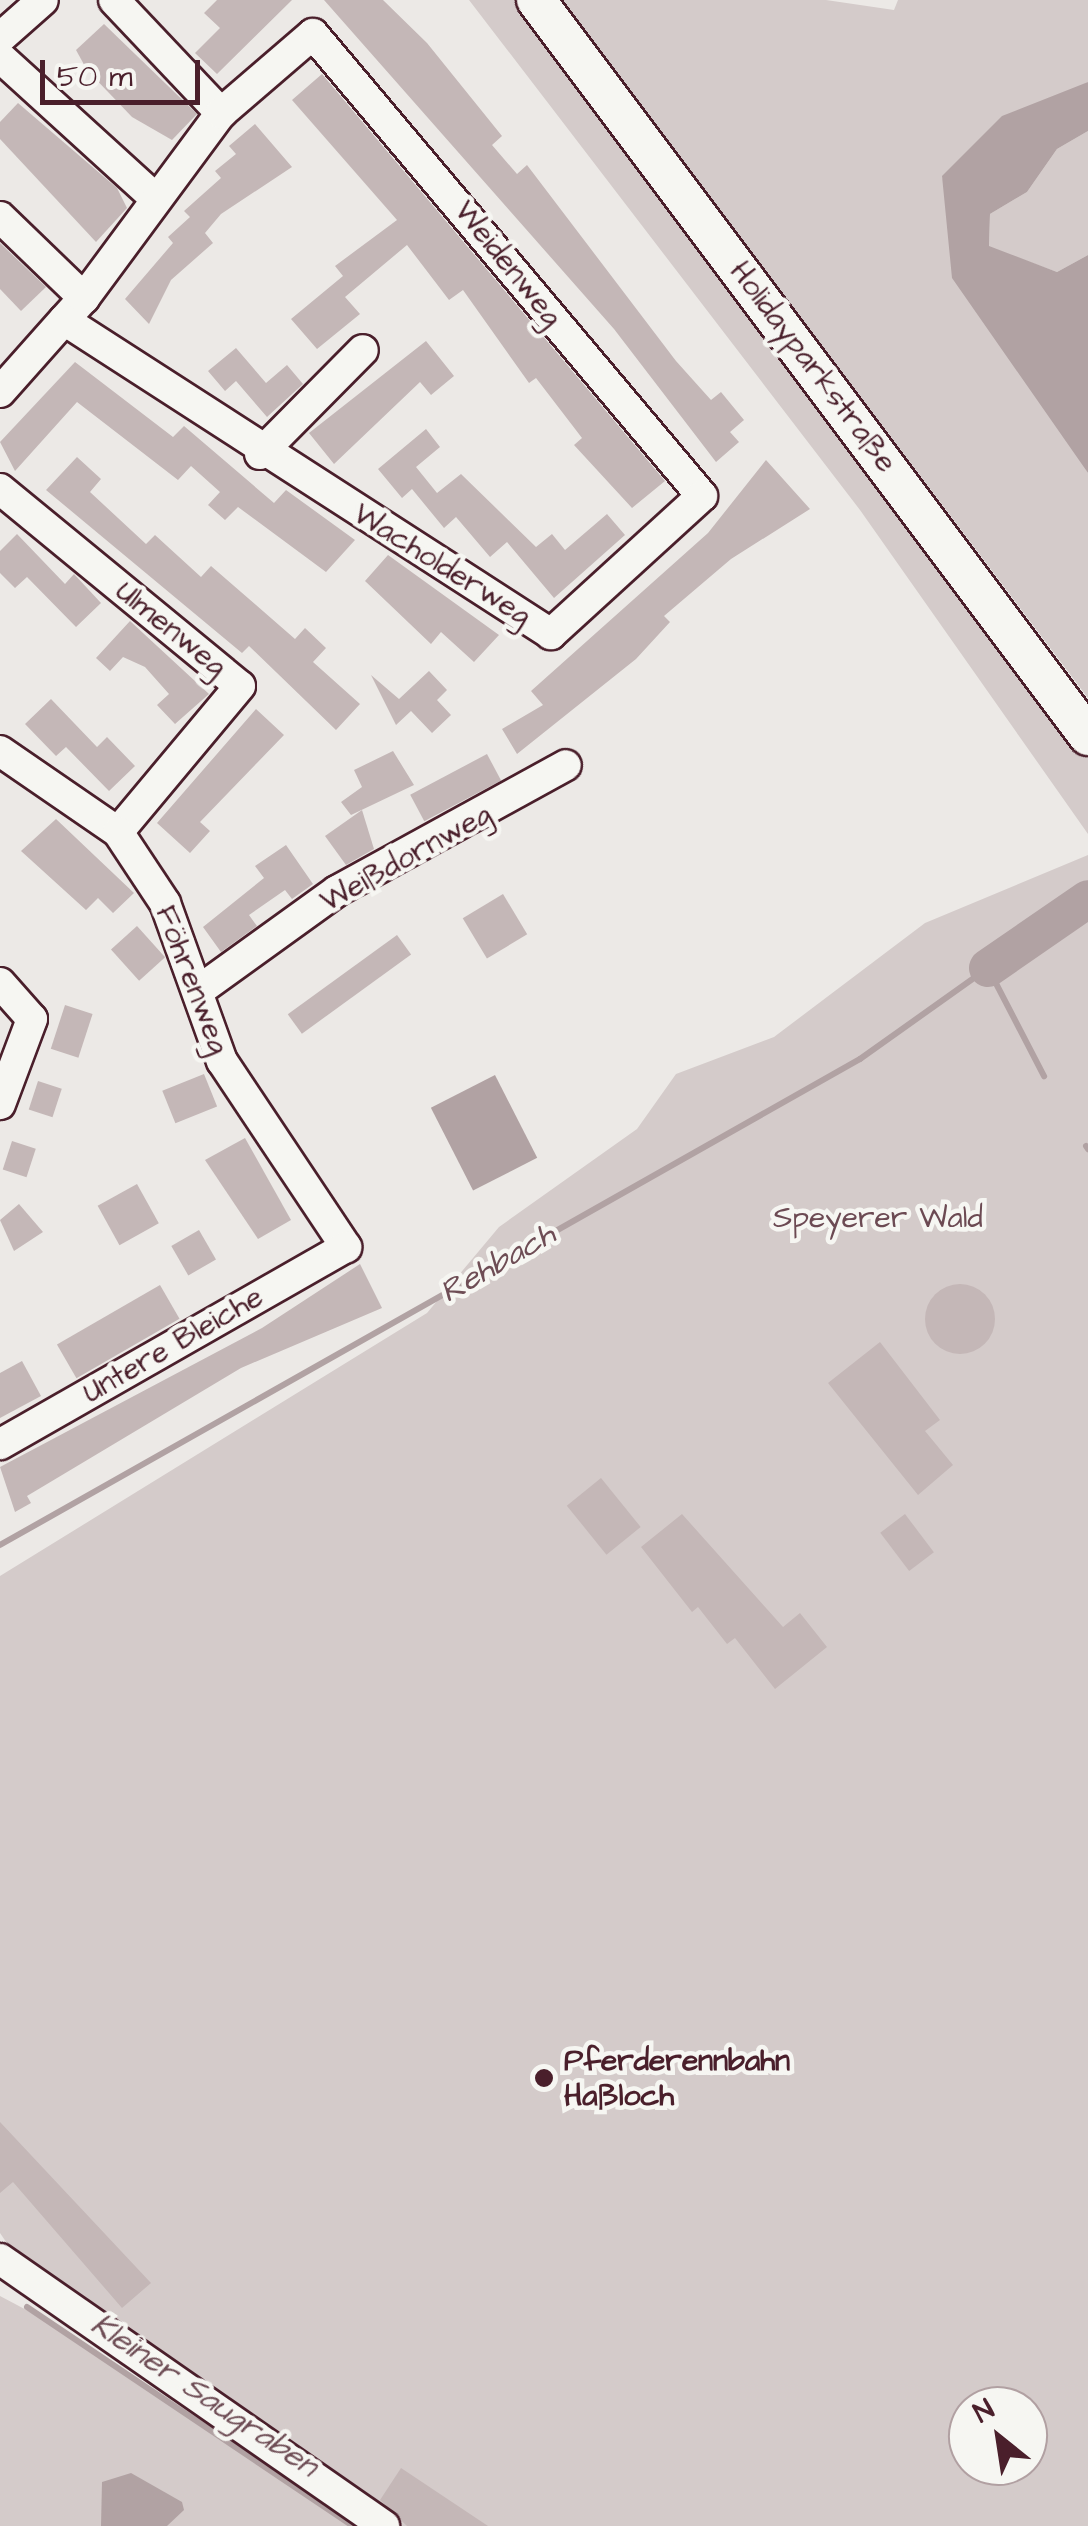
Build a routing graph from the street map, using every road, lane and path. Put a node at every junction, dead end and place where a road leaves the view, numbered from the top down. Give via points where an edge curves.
1 (114, 0) edge
2 (536, 0) edge
3 (30, 4) edge
4 (0, 38) edge
5 (0, 57) edge
6 (221, 113) junction
7 (154, 196) junction
8 (0, 217) edge
9 (74, 309) junction
10 (363, 350) dead end
11 (2, 387) edge
12 (260, 454) junction
13 (0, 489) edge
14 (702, 496) joint
15 (1088, 736) edge
16 (0, 751) edge
17 (566, 765) dead end
18 (118, 832) junction
19 (200, 989) junction
20 (12, 992) edge
21 (0, 1104) edge
22 (346, 1247) joint
23 (0, 1444) edge
24 (0, 2259) edge
25 (384, 2526) edge

1 - 6 street
2 - 15 main road, Holidayparkstraße
3 - 4 street
5 - 7 street
6 - 7 street
6 - 14 street, Weidenweg via 313,34
7 - 9 street
8 - 9 street, Wacholderweg
9 - 11 street
9 - 12 street, Wacholderweg
10 - 12 street
12 - 14 street, Wacholderweg via 551,634
13 - 18 street, Ulmenweg via 240,686
16 - 18 street, Föhrenweg
17 - 19 street, Weißdornweg via 337,891
18 - 19 street, Föhrenweg via 165,903
19 - 22 street, Föhrenweg via 222,1061
20 - 21 street via 30,1029
22 - 23 street, Untere Bleiche
24 - 25 street

